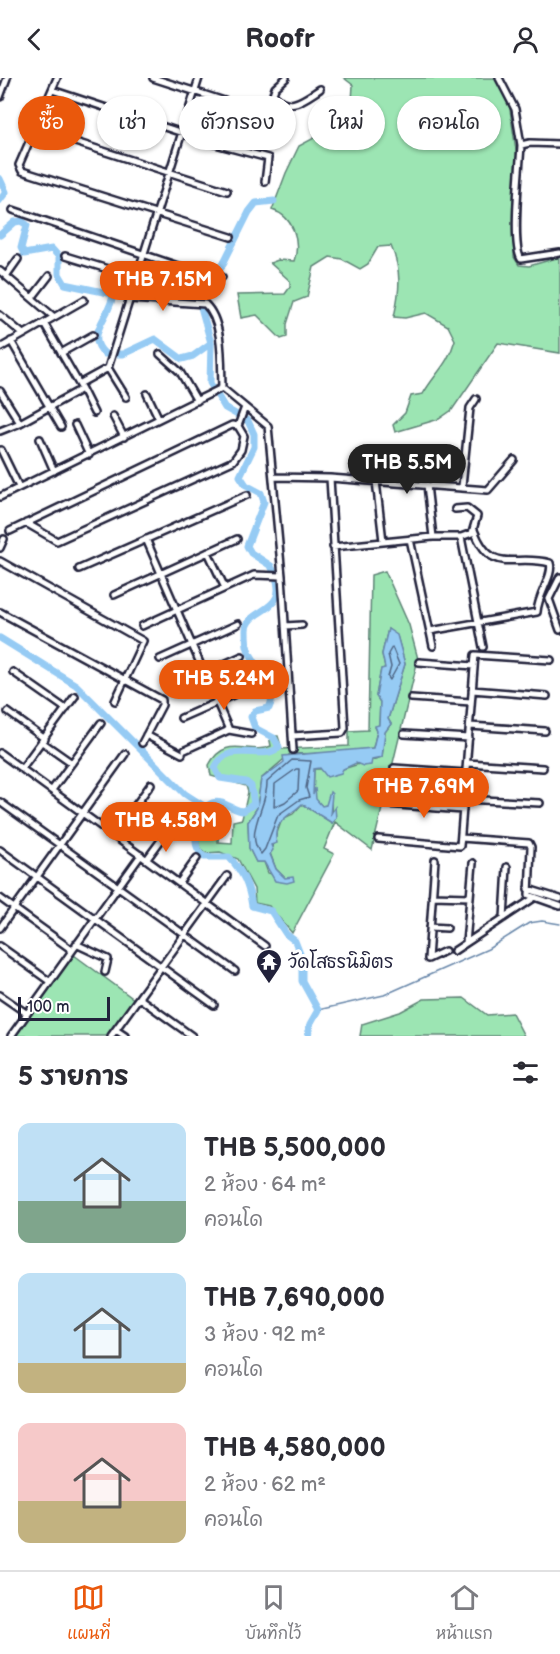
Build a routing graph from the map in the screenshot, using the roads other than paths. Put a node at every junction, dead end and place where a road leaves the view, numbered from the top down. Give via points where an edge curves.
1 (7, 78) edge
2 (57, 78) edge
3 (153, 78) edge
4 (199, 78) edge
5 (286, 78) edge
6 (499, 78) edge
7 (320, 89) dead end
8 (52, 90) junction
9 (196, 93) junction
10 (49, 96) edge
11 (195, 96) edge
12 (206, 96) edge
13 (0, 97) edge
14 (179, 130) edge
15 (560, 144) edge
16 (85, 145) edge
17 (521, 145) junction
18 (179, 147) edge
19 (26, 150) edge
20 (238, 150) edge
21 (170, 173) junction
22 (265, 182) dead end
23 (227, 191) dead end
24 (13, 210) dead end
25 (157, 213) junction
26 (231, 237) dead end
27 (560, 253) edge
28 (144, 255) junction
29 (65, 256) dead end
30 (18, 259) dead end
31 (175, 265) junction
32 (0, 271) edge
33 (6, 276) junction
34 (50, 276) dead end
35 (220, 277) dead end
36 (137, 278) junction
37 (32, 298) junction
38 (130, 299) junction
39 (84, 300) dead end
40 (161, 300) junction
41 (0, 315) edge
42 (54, 317) junction
43 (44, 323) junction
44 (23, 334) junction
45 (93, 335) dead end
46 (11, 341) junction
47 (0, 348) edge
48 (61, 352) junction
49 (160, 354) dead end
50 (108, 368) junction
51 (80, 386) junction
52 (218, 390) junction
53 (0, 391) edge
54 (147, 394) dead end
55 (126, 396) dead end
56 (476, 399) dead end
57 (197, 401) junction
58 (50, 407) junction
59 (245, 407) junction
60 (94, 413) dead end
61 (113, 416) dead end
62 (159, 420) junction
63 (20, 423) junction
64 (75, 425) dead end
65 (61, 426) dead end
66 (238, 426) junction
67 (0, 431) edge
68 (124, 437) junction
69 (40, 439) dead end
70 (2, 450) dead end
71 (89, 455) junction
72 (514, 459) dead end
73 (54, 471) junction
74 (274, 477) junction
75 (330, 478) junction
76 (376, 481) junction
77 (428, 485) junction
78 (462, 486) junction
79 (19, 488) junction
80 (247, 495) dead end
81 (0, 497) edge
82 (455, 509) dead end
83 (26, 523) junction
84 (474, 530) junction
85 (10, 531) dead end
86 (433, 537) junction
87 (461, 537) junction
88 (4, 539) dead end
89 (146, 539) junction
90 (237, 539) dead end
91 (410, 539) junction
92 (383, 541) junction
93 (0, 548) edge
94 (333, 548) junction
95 (208, 552) junction
96 (0, 561) edge
97 (79, 569) dead end
98 (161, 574) junction
99 (280, 576) junction
100 (560, 577) edge
101 (225, 588) junction
102 (114, 596) dead end
103 (177, 610) junction
104 (0, 612) edge
105 (238, 624) dead end
106 (478, 624) junction
107 (302, 625) dead end
108 (142, 626) dead end
109 (285, 626) junction
110 (560, 630) edge
111 (430, 631) junction
112 (193, 645) junction
113 (433, 646) dead end
114 (483, 647) dead end
115 (242, 656) dead end
116 (160, 659) dead end
117 (551, 660) dead end
118 (419, 662) dead end
119 (474, 666) junction
120 (13, 672) dead end
121 (205, 673) junction
122 (126, 680) junction
123 (258, 684) dead end
124 (171, 688) dead end
125 (472, 690) junction
126 (75, 696) dead end
127 (547, 696) dead end
128 (411, 698) dead end
129 (115, 701) dead end
130 (218, 701) junction
131 (471, 702) junction
132 (66, 710) junction
133 (8, 712) dead end
134 (181, 717) dead end
135 (101, 723) dead end
136 (470, 726) junction
137 (230, 730) junction
138 (545, 731) dead end
139 (251, 734) dead end
140 (404, 734) dead end
141 (146, 735) junction
142 (292, 736) junction
143 (469, 738) junction
144 (43, 741) junction
145 (142, 743) dead end
146 (293, 750) dead end
147 (0, 753) edge
148 (125, 754) dead end
149 (72, 763) junction
150 (467, 763) junction
151 (22, 768) junction
152 (394, 768) dead end
153 (543, 768) dead end
154 (466, 773) junction
155 (152, 784) dead end
156 (52, 790) junction
157 (464, 799) junction
158 (0, 802) edge
159 (540, 803) dead end
160 (386, 804) dead end
161 (463, 810) junction
162 (83, 812) junction
163 (167, 832) dead end
164 (114, 835) junction
165 (461, 838) junction
166 (378, 839) dead end
167 (59, 845) junction
168 (0, 850) edge
169 (144, 857) junction
170 (197, 858) dead end
171 (435, 860) dead end
172 (472, 864) dead end
173 (507, 867) dead end
174 (227, 876) dead end
175 (37, 877) junction
176 (180, 883) junction
177 (118, 887) junction
178 (528, 889) junction
179 (432, 896) junction
180 (470, 897) junction
181 (0, 898) edge
182 (534, 898) junction
183 (560, 899) edge
184 (207, 903) junction
185 (560, 906) edge
186 (14, 909) junction
187 (95, 918) junction
188 (504, 918) junction
189 (430, 927) junction
190 (0, 928) edge
191 (447, 928) dead end
192 (185, 935) junction
193 (466, 943) junction
194 (76, 944) junction
195 (0, 946) edge
196 (265, 946) dead end
197 (72, 950) junction
198 (445, 951) dead end
199 (454, 951) dead end
200 (161, 966) junction
201 (235, 971) dead end
202 (105, 972) dead end
203 (49, 981) junction
204 (0, 995) edge
205 (139, 998) junction
206 (214, 1005) dead end
207 (26, 1013) junction
208 (116, 1030) junction
209 (11, 1036) edge
210 (111, 1036) edge
211 (125, 1036) edge
212 (192, 1036) edge

1 - 13 street
2 - 8 street
3 - 9 street
4 - 9 street
5 - 7 street via 273,91 287,105 299,103
6 - 17 street via 515,109
8 - 10 street
8 - 14 street
9 - 11 street
9 - 12 street
15 - 17 street
16 - 21 street
17 - 27 street via 519,255 526,259
18 - 21 street
19 - 25 street via 19,165 22,171
20 - 22 street via 268,158
21 - 23 street
21 - 25 street
24 - 28 street
25 - 26 street
25 - 28 street
28 - 31 street
28 - 36 street
29 - 36 street
30 - 33 street
31 - 35 street
31 - 40 street
32 - 33 street
33 - 37 street
34 - 37 street
36 - 38 street
37 - 42 street
38 - 40 street
38 - 50 street
39 - 42 street
40 - 52 street via 205,304 214,316 218,334
41 - 44 street
42 - 43 street
43 - 44 street
43 - 48 street
44 - 46 street
45 - 48 street
46 - 47 street
46 - 58 street
48 - 51 street
49 - 57 street via 186,380
50 - 51 street
50 - 55 street
51 - 58 street
51 - 60 street
52 - 57 street
52 - 59 street
53 - 63 street
54 - 62 street
56 - 78 street via 470,408
57 - 62 street
58 - 63 street
58 - 65 street
59 - 66 street
59 - 74 street via 268,426
61 - 68 street
62 - 68 street
63 - 67 street
64 - 71 street
66 - 83 street via 232,425
66 - 83 street via 244,436 233,461 57,541
68 - 71 street
69 - 73 street
70 - 79 street
71 - 73 street
72 - 78 street via 490,490
73 - 79 street
74 - 75 street
74 - 99 street
75 - 76 street
75 - 94 street
76 - 77 street
76 - 92 street
77 - 78 street
77 - 86 street
79 - 81 street
80 - 89 street
82 - 84 street via 466,508 476,513
83 - 85 street
84 - 87 street
84 - 106 street via 481,549 489,555 505,561 548,562 551,568 536,613
86 - 87 street
86 - 91 street
87 - 106 street
88 - 93 street
89 - 97 street
89 - 98 street
90 - 95 street
91 - 92 street
91 - 111 street
92 - 94 street
94 - 142 street via 344,732
95 - 98 street
95 - 101 street
96 - 122 street via 142,640
98 - 102 street
98 - 103 street
99 - 101 street via 254,575
99 - 109 street
100 - 110 street via 549,599
101 - 103 street
103 - 108 street
103 - 112 street
104 - 122 street
105 - 112 street
106 - 111 street
106 - 114 street
107 - 109 street
109 - 142 street
111 - 113 street
112 - 116 street
112 - 121 street
115 - 121 street
117 - 119 street via 475,655
118 - 119 street
119 - 125 street
120 - 132 street
121 - 124 street
121 - 130 street
122 - 129 street
122 - 141 street via 163,701
123 - 130 street
125 - 127 street
125 - 131 street
126 - 132 street
128 - 131 street
130 - 134 street
130 - 137 street
131 - 136 street
132 - 144 street
133 - 144 street
135 - 149 street
136 - 138 street
136 - 143 street
137 - 139 street
137 - 141 street via 184,752
140 - 143 street
141 - 145 street
142 - 146 street
143 - 150 street
144 - 149 street
144 - 151 street
147 - 151 street
148 - 162 street
149 - 156 street
150 - 153 street
150 - 154 street
151 - 156 street
152 - 154 street
154 - 157 street
155 - 164 street
156 - 162 street
157 - 159 street
157 - 161 street
158 - 167 street
160 - 161 street
161 - 165 street
162 - 164 street
162 - 167 street
163 - 169 street
164 - 169 street
165 - 166 street via 460,846
165 - 178 street via 529,843
167 - 175 street
167 - 177 street
168 - 175 street
169 - 176 street
169 - 177 street
170 - 176 street
171 - 179 street
172 - 180 street
173 - 188 street
174 - 184 street
175 - 186 street
175 - 187 street
176 - 184 street
177 - 187 street
177 - 192 street
178 - 182 street
178 - 183 street
179 - 180 street
179 - 189 street
180 - 193 street
181 - 186 street
182 - 185 street
182 - 188 street
184 - 192 street
184 - 196 street
186 - 190 street
186 - 197 street
187 - 194 street
187 - 200 street
188 - 193 street
189 - 191 street
189 - 198 street via 428,959
192 - 200 street
192 - 201 street
193 - 199 street
194 - 197 street
194 - 202 street via 108,959
195 - 203 street
197 - 203 street
200 - 205 street
200 - 206 street
203 - 207 street
204 - 207 street
205 - 208 street
205 - 212 street
207 - 209 street
208 - 210 street
208 - 211 street

